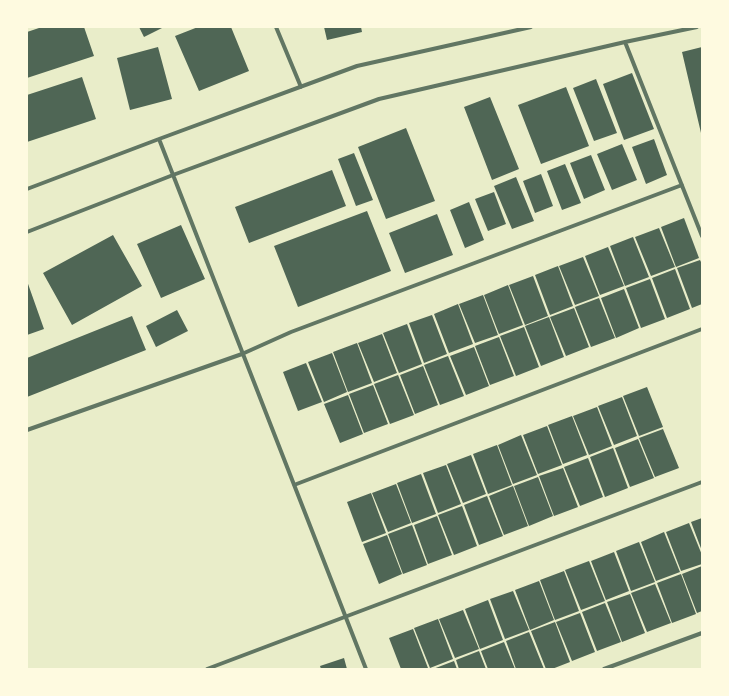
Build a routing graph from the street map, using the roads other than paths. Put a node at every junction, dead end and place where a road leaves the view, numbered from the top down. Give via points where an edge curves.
1 (276, 27) edge
2 (531, 27) edge
3 (697, 27) edge
4 (625, 42) junction
5 (301, 87) junction
6 (159, 139) junction
7 (173, 175) junction
8 (682, 185) junction
9 (27, 189) edge
10 (700, 226) edge
11 (27, 232) edge
12 (702, 236) edge
13 (702, 330) edge
14 (242, 354) junction
15 (27, 430) edge
16 (702, 482) edge
17 (294, 485) junction
18 (345, 617) junction
19 (702, 633) edge
20 (207, 669) edge
21 (366, 669) edge
22 (604, 669) edge

1 - 5 street
2 - 5 street via 357,66
3 - 4 street
4 - 7 street via 379,99
4 - 8 street
5 - 6 street
6 - 7 street
6 - 9 street
7 - 11 street
7 - 14 street
8 - 10 street
8 - 14 street via 298,329
10 - 12 street
13 - 17 street
14 - 15 street
14 - 17 street
16 - 18 street
17 - 18 street
18 - 20 street
18 - 21 street
19 - 22 street

